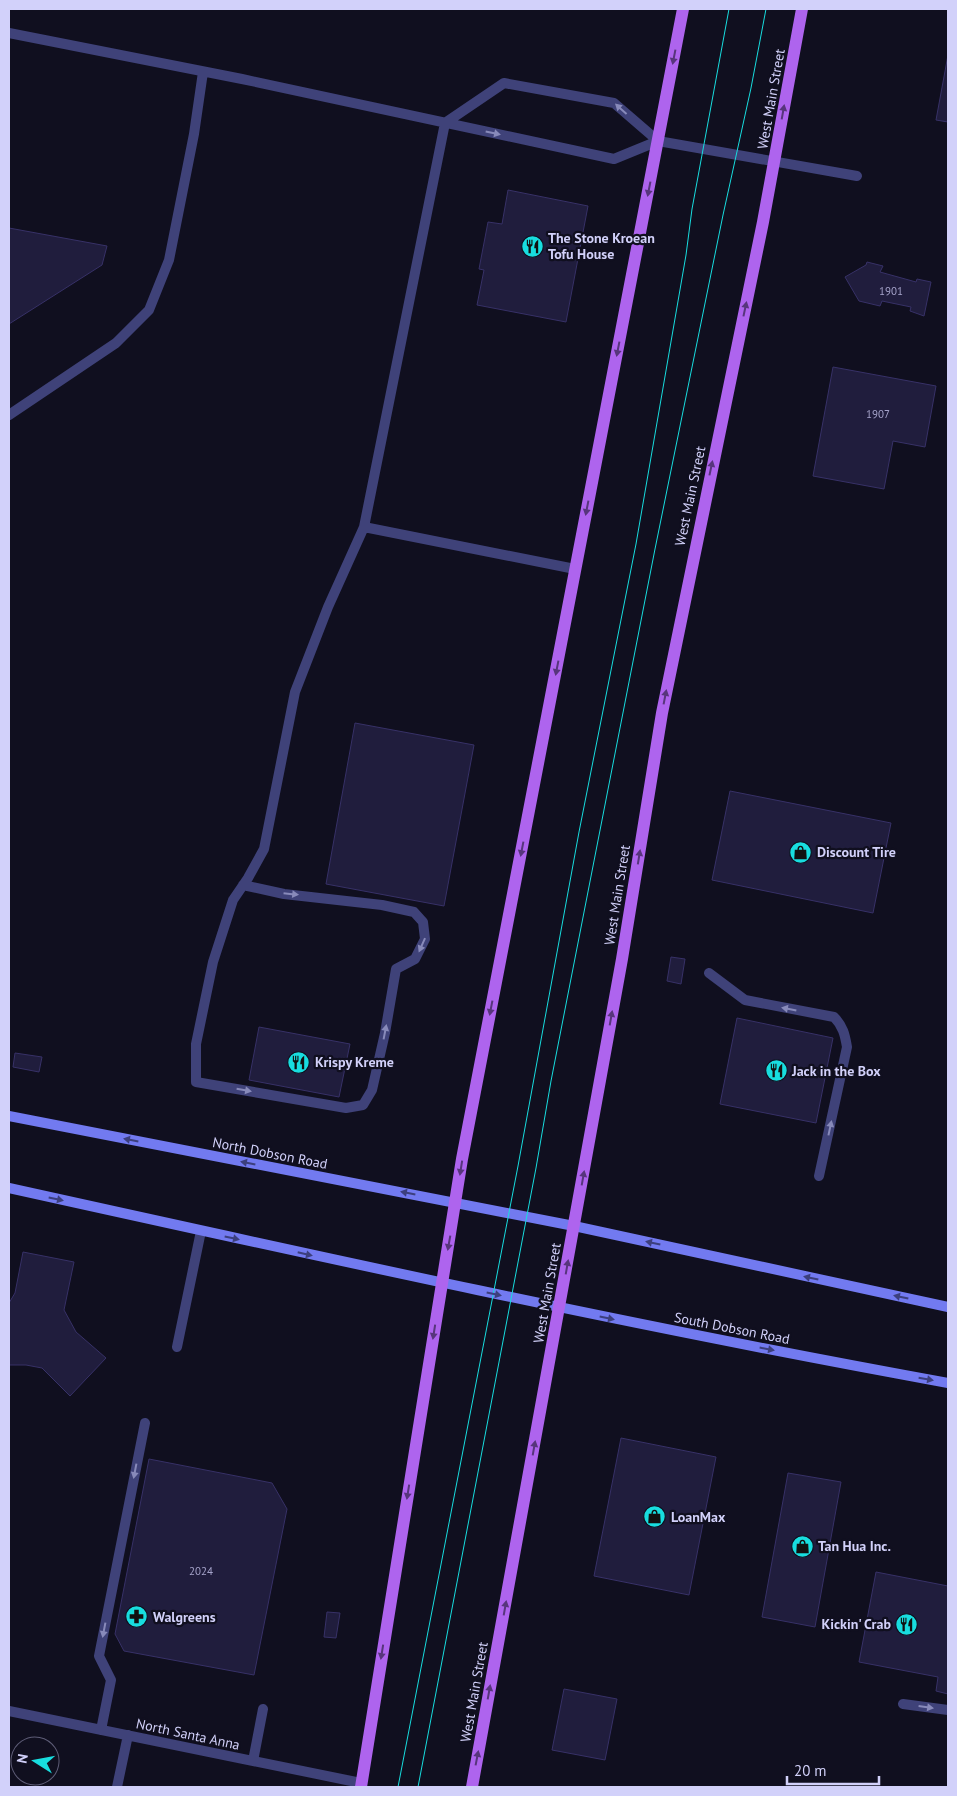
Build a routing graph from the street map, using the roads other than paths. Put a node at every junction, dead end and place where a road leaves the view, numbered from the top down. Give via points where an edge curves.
1 (683, 9) edge
2 (802, 9) edge
3 (9, 33) edge
4 (203, 72) junction
5 (445, 123) junction
6 (658, 141) junction
7 (775, 160) junction
8 (857, 176) dead end
9 (9, 415) edge
10 (364, 527) junction
11 (575, 570) junction
12 (243, 885) junction
13 (709, 973) dead end
14 (9, 1116) edge
15 (819, 1176) dead end
16 (9, 1188) edge
17 (456, 1202) junction
18 (574, 1226) junction
19 (201, 1231) junction
20 (442, 1283) junction
21 (948, 1307) edge
22 (560, 1308) junction
23 (177, 1347) dead end
24 (948, 1383) edge
25 (145, 1423) dead end
26 (903, 1704) dead end
27 (263, 1709) dead end
28 (948, 1710) edge
29 (9, 1711) edge
30 (101, 1730) junction
31 (128, 1735) junction
32 (252, 1761) junction
33 (361, 1785) edge
34 (116, 1787) edge
35 (472, 1787) edge

1 -> 6 main road
7 -> 2 main road, West Main Street
3 - 4 lane
4 - 5 lane
4 - 9 lane via 169,260 149,310 116,342
5 -> 6 lane via 614,158
6 -> 5 lane via 614,102 504,83
5 - 10 lane
6 - 7 lane
6 -> 11 main road
7 - 8 lane
18 -> 7 main road, West Main Street via 662,713
10 - 11 lane
10 - 12 lane via 295,692 264,849
11 -> 17 main road
12 - 12 lane via 233,900 213,962 196,1044 196,1082 346,1108 363,1104 372,1090 396,969 415,959 425,939 423,922 414,912 382,905 284,894
15 -> 13 lane via 847,1047 840,1023 834,1017 745,1000
17 -> 14 main road, North Dobson Road
16 -> 19 main road
17 - 18 main road, North Dobson Road
17 -> 20 main road
21 -> 18 main road
22 -> 18 main road, West Main Street
19 -> 20 main road
19 - 23 lane
20 -> 22 main road, South Dobson Road
20 -> 33 main road
22 -> 24 main road, South Dobson Road
35 -> 22 main road, West Main Street
25 -> 30 lane via 99,1656 111,1680
26 -> 28 lane
27 - 32 lane
29 - 30 lane, North Santa Anna
30 - 31 lane, North Santa Anna
31 - 32 lane, North Santa Anna
31 - 34 lane
32 - 33 lane, North Santa Anna

